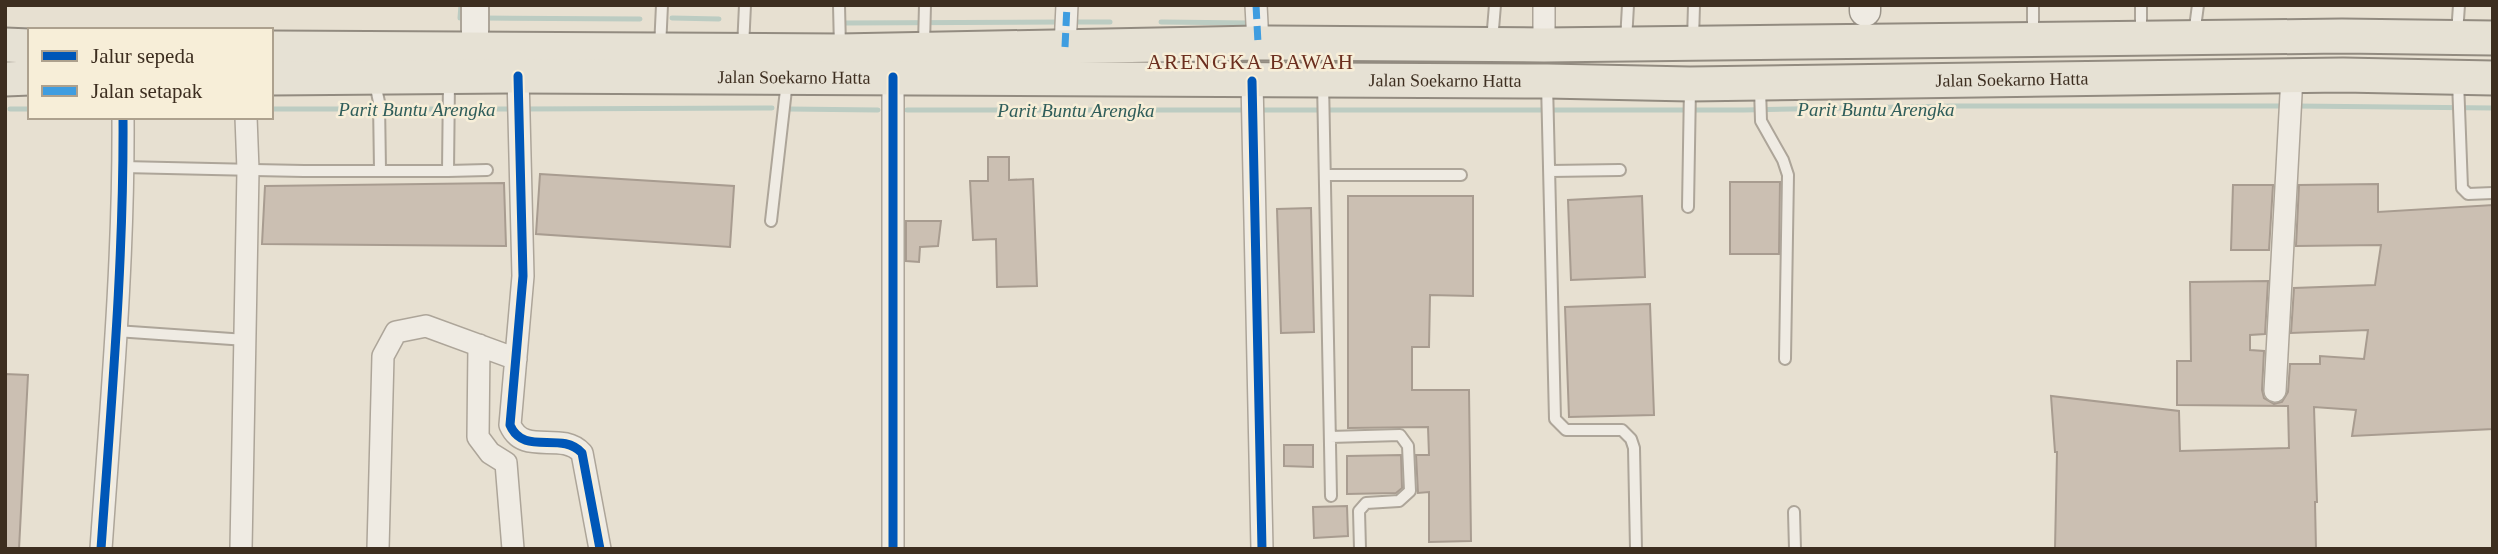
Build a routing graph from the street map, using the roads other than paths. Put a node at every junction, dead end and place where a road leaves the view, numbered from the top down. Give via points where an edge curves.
1 (662, 5) edge
2 (744, 5) edge
3 (839, 5) edge
4 (1495, 5) edge
5 (1544, 5) edge
6 (1628, 5) edge
7 (1694, 5) edge
8 (2032, 5) edge
9 (2141, 5) edge
10 (2198, 5) edge
11 (1068, 8) edge
12 (924, 10) edge
13 (475, 23) edge
14 (1865, 23) edge
15 (2458, 23) edge
16 (2141, 26) dead end
17 (1257, 28) edge
18 (1626, 34) junction
19 (1693, 34) junction
20 (2342, 36) junction
21 (1544, 38) junction
22 (2194, 38) junction
23 (2493, 38) edge
24 (2033, 40) junction
25 (1066, 41) junction
26 (5, 45) edge
27 (924, 45) junction
28 (1492, 45) junction
29 (28, 46) edge
30 (273, 48) edge
31 (660, 49) junction
32 (743, 50) junction
33 (840, 51) junction
34 (2343, 75) junction
35 (787, 77) junction
36 (893, 77) junction
37 (28, 78) edge
38 (273, 78) edge
39 (2493, 78) edge
40 (5, 79) edge
41 (1252, 81) junction
42 (449, 89) junction
43 (2458, 90) junction
44 (1323, 92) junction
45 (1548, 93) junction
46 (1691, 93) junction
47 (1760, 94) junction
48 (377, 97) junction
49 (2291, 97) junction
50 (519, 99) junction
51 (123, 119) edge
52 (246, 119) edge
53 (123, 167) junction
54 (247, 170) junction
55 (380, 170) junction
56 (487, 170) dead end
57 (1620, 170) dead end
58 (449, 171) junction
59 (1550, 171) junction
60 (1326, 175) junction
61 (1461, 175) dead end
62 (2493, 193) edge
63 (1688, 207) dead end
64 (771, 221) dead end
65 (116, 331) junction
66 (246, 340) junction
67 (479, 345) junction
68 (516, 359) junction
69 (1786, 359) dead end
70 (2275, 391) dead end
71 (1330, 437) junction
72 (1331, 496) dead end
73 (1794, 512) dead end
74 (101, 549) edge
75 (242, 549) edge
76 (378, 549) edge
77 (513, 549) edge
78 (600, 549) edge
79 (893, 549) edge
80 (1262, 549) edge
81 (1360, 549) edge
82 (1636, 549) edge
83 (1795, 549) edge

1 - 31 lane
2 - 32 lane
3 - 33 lane
4 - 28 lane
5 - 21 street
6 - 18 lane
7 - 19 lane
8 - 24 lane
9 - 16 lane
10 - 22 lane
11 - 25 street
12 - 27 lane
13 - 30 main road, Jalan Soekarno Hatta
13 - 31 main road, Jalan Soekarno Hatta
14 - 19 main road, Jalan Soekarno Hatta
14 - 24 main road, Jalan Soekarno Hatta
15 - 20 main road, Jalan Soekarno Hatta
15 - 23 main road, Jalan Soekarno Hatta
17 - 25 main road, Jalan Soekarno Hatta
17 - 28 main road, Jalan Soekarno Hatta
18 - 19 main road, Jalan Soekarno Hatta
18 - 21 main road, Jalan Soekarno Hatta
20 - 22 main road, Jalan Soekarno Hatta
20 - 34 main road
21 - 28 main road, Jalan Soekarno Hatta
22 - 24 main road, Jalan Soekarno Hatta
25 - 27 main road, Jalan Soekarno Hatta
26 - 29 main road
27 - 33 main road, Jalan Soekarno Hatta
31 - 32 main road, Jalan Soekarno Hatta
32 - 33 main road, Jalan Soekarno Hatta
34 - 43 main road, Jalan Soekarno Hatta
34 - 49 main road, Jalan Soekarno Hatta
35 - 36 main road, Jalan Soekarno Hatta
35 - 50 main road, Jalan Soekarno Hatta
35 - 64 lane
36 - 41 main road, Jalan Soekarno Hatta
36 - 79 street
37 - 40 main road
38 - 48 main road, Jalan Soekarno Hatta
39 - 43 main road, Jalan Soekarno Hatta
41 - 44 main road, Jalan Soekarno Hatta
41 - 80 street
42 - 48 main road, Jalan Soekarno Hatta
42 - 50 main road, Jalan Soekarno Hatta
42 - 58 lane
43 - 62 lane via 2462,188 2468,194
44 - 45 main road, Jalan Soekarno Hatta
44 - 60 lane
45 - 46 main road, Jalan Soekarno Hatta
45 - 59 lane
46 - 47 main road, Jalan Soekarno Hatta
46 - 63 lane
47 - 49 main road, Jalan Soekarno Hatta
47 - 69 lane via 1760,121 1788,175
48 - 55 lane
49 - 70 street
50 - 68 street via 523,276
51 - 53 street
52 - 54 street
53 - 54 lane
53 - 65 street
54 - 55 lane
54 - 66 street
55 - 58 lane
56 - 58 lane
57 - 59 lane
59 - 82 lane via 1555,419 1566,430 1622,430 1631,439
60 - 61 lane
60 - 71 lane
65 - 66 lane
65 - 74 street
66 - 75 street
67 - 68 street
67 - 76 street via 426,326 396,332 383,356
67 - 77 street via 478,437 490,453 506,463
68 - 78 street via 513,432 527,443 568,443 582,453
71 - 72 lane
71 - 81 lane via 1400,435 1408,446 1410,491 1399,501 1366,503 1359,511
73 - 83 lane

